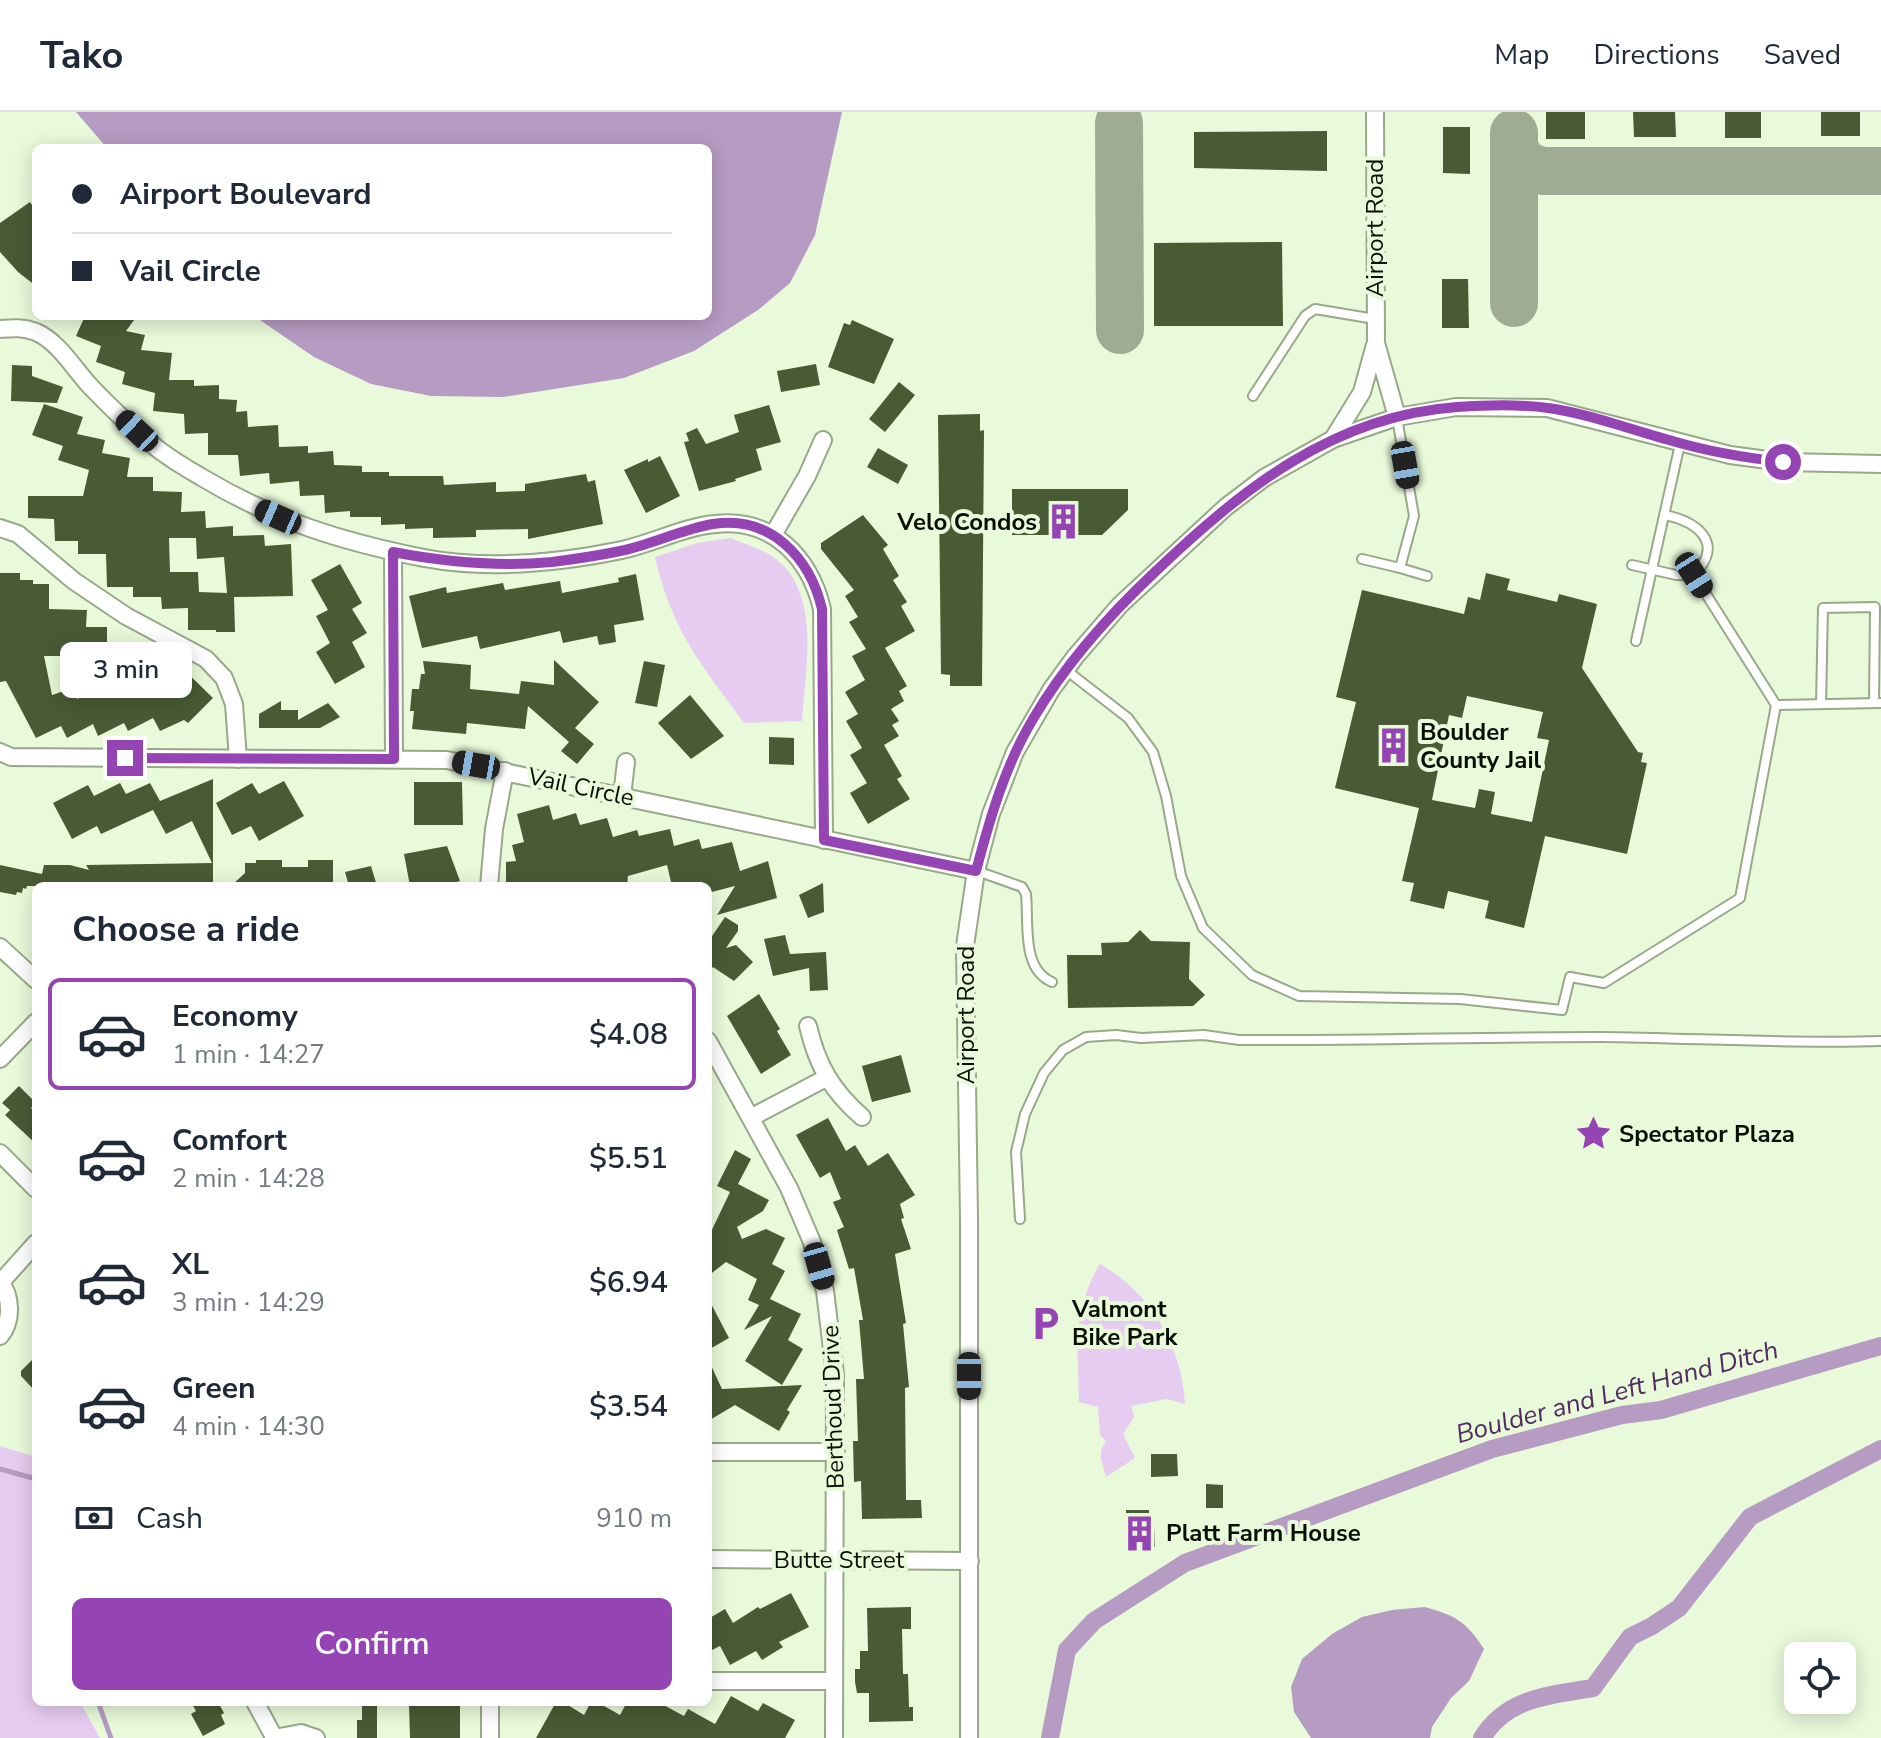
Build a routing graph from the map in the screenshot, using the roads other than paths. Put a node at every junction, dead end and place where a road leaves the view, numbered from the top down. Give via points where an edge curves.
1 (1375, 112) edge
2 (1375, 319) junction
3 (0, 329) edge
4 (1376, 343) junction
5 (1253, 396) dead end
6 (1397, 417) junction
7 (1333, 439) junction
8 (823, 440) dead end
9 (1680, 444) junction
10 (1881, 464) edge
11 (1665, 515) junction
12 (0, 528) edge
13 (773, 535) junction
14 (393, 552) junction
15 (1362, 559) dead end
16 (1632, 565) dead end
17 (1400, 568) junction
18 (1652, 569) junction
19 (1694, 575) junction
20 (1427, 576) dead end
21 (1636, 641) dead end
22 (1066, 669) junction
23 (1878, 703) edge
24 (1821, 704) junction
25 (1776, 705) junction
26 (0, 752) edge
27 (238, 759) junction
28 (394, 759) junction
29 (626, 762) dead end
30 (505, 771) junction
31 (622, 796) junction
32 (824, 840) junction
33 (976, 871) junction
34 (489, 882) edge
35 (0, 947) edge
36 (32, 976) edge
37 (1052, 982) dead end
38 (32, 1026) edge
39 (808, 1026) dead end
40 (1881, 1041) edge
41 (712, 1048) edge
42 (0, 1059) edge
43 (826, 1078) junction
44 (752, 1117) junction
45 (862, 1117) dead end
46 (0, 1153) edge
47 (32, 1185) edge
48 (1020, 1219) dead end
49 (32, 1247) edge
50 (1, 1281) edge
51 (0, 1336) edge
52 (712, 1452) edge
53 (836, 1452) junction
54 (712, 1559) edge
55 (836, 1560) junction
56 (970, 1561) junction
57 (712, 1681) edge
58 (834, 1681) junction
59 (257, 1706) edge
60 (490, 1706) edge
61 (274, 1737) edge
62 (316, 1738) edge
63 (490, 1738) edge
64 (834, 1738) edge
65 (969, 1738) edge

1 - 2 street, Airport Road
2 - 4 street, Airport Road
2 - 5 lane via 1315,309 1305,316
3 - 14 street via 18,327 55,345 155,447 238,499 298,526
4 - 6 street, Airport Road
4 - 7 street, Airport Road via 1362,392
6 - 7 street, Airport Road
6 - 9 street via 1456,407 1547,408
6 - 17 lane via 1414,516
7 - 22 street, Airport Road via 1264,478 1226,507 1120,605
8 - 13 street
9 - 10 street via 1783,462
9 - 11 lane
11 - 18 lane
11 - 19 lane via 1686,520 1704,536 1705,564
12 - 27 street via 18,534 126,616 206,659 224,678 234,704
13 - 14 street via 717,523 624,550 552,562 478,563
13 - 32 street via 805,565 822,609
14 - 28 street
15 - 17 lane
16 - 18 lane
17 - 20 lane
18 - 19 lane
18 - 21 lane
19 - 25 lane
22 - 25 lane via 1128,718 1153,752 1181,876 1203,928 1252,975 1299,996 1460,999 1562,1010 1570,977 1604,983 1740,898
22 - 33 street, Airport Road via 1015,752
23 - 24 lane
23 - 24 lane via 1875,607 1823,608
24 - 25 lane
26 - 27 street, Vail Circle via 11,757
27 - 28 street, Vail Circle
28 - 30 street, Vail Circle via 447,760
29 - 31 street
30 - 31 street, Vail Circle
30 - 34 street
31 - 32 street, Vail Circle
32 - 33 street, Vail Circle
33 - 37 lane via 1022,887 1030,955 1035,970
33 - 56 street, Airport Road via 965,946 964,1010
35 - 36 street
38 - 42 street
39 - 43 street
40 - 48 lane via 1086,1037 1063,1050 1044,1073 1025,1114 1016,1152
41 - 44 street, Berthoud Drive
43 - 44 street
43 - 45 street
44 - 53 street, Berthoud Drive via 812,1242 825,1291 835,1374
46 - 47 street
49 - 50 street
50 - 51 street via 9,1315
52 - 53 street
53 - 55 street, Berthoud Drive
54 - 55 street, Butte Street
55 - 56 street, Butte Street
55 - 58 street, Berthoud Drive
56 - 65 street, Airport Road
57 - 58 street
58 - 64 street, Berthoud Drive
59 - 61 street
60 - 63 street
61 - 62 street via 301,1733

